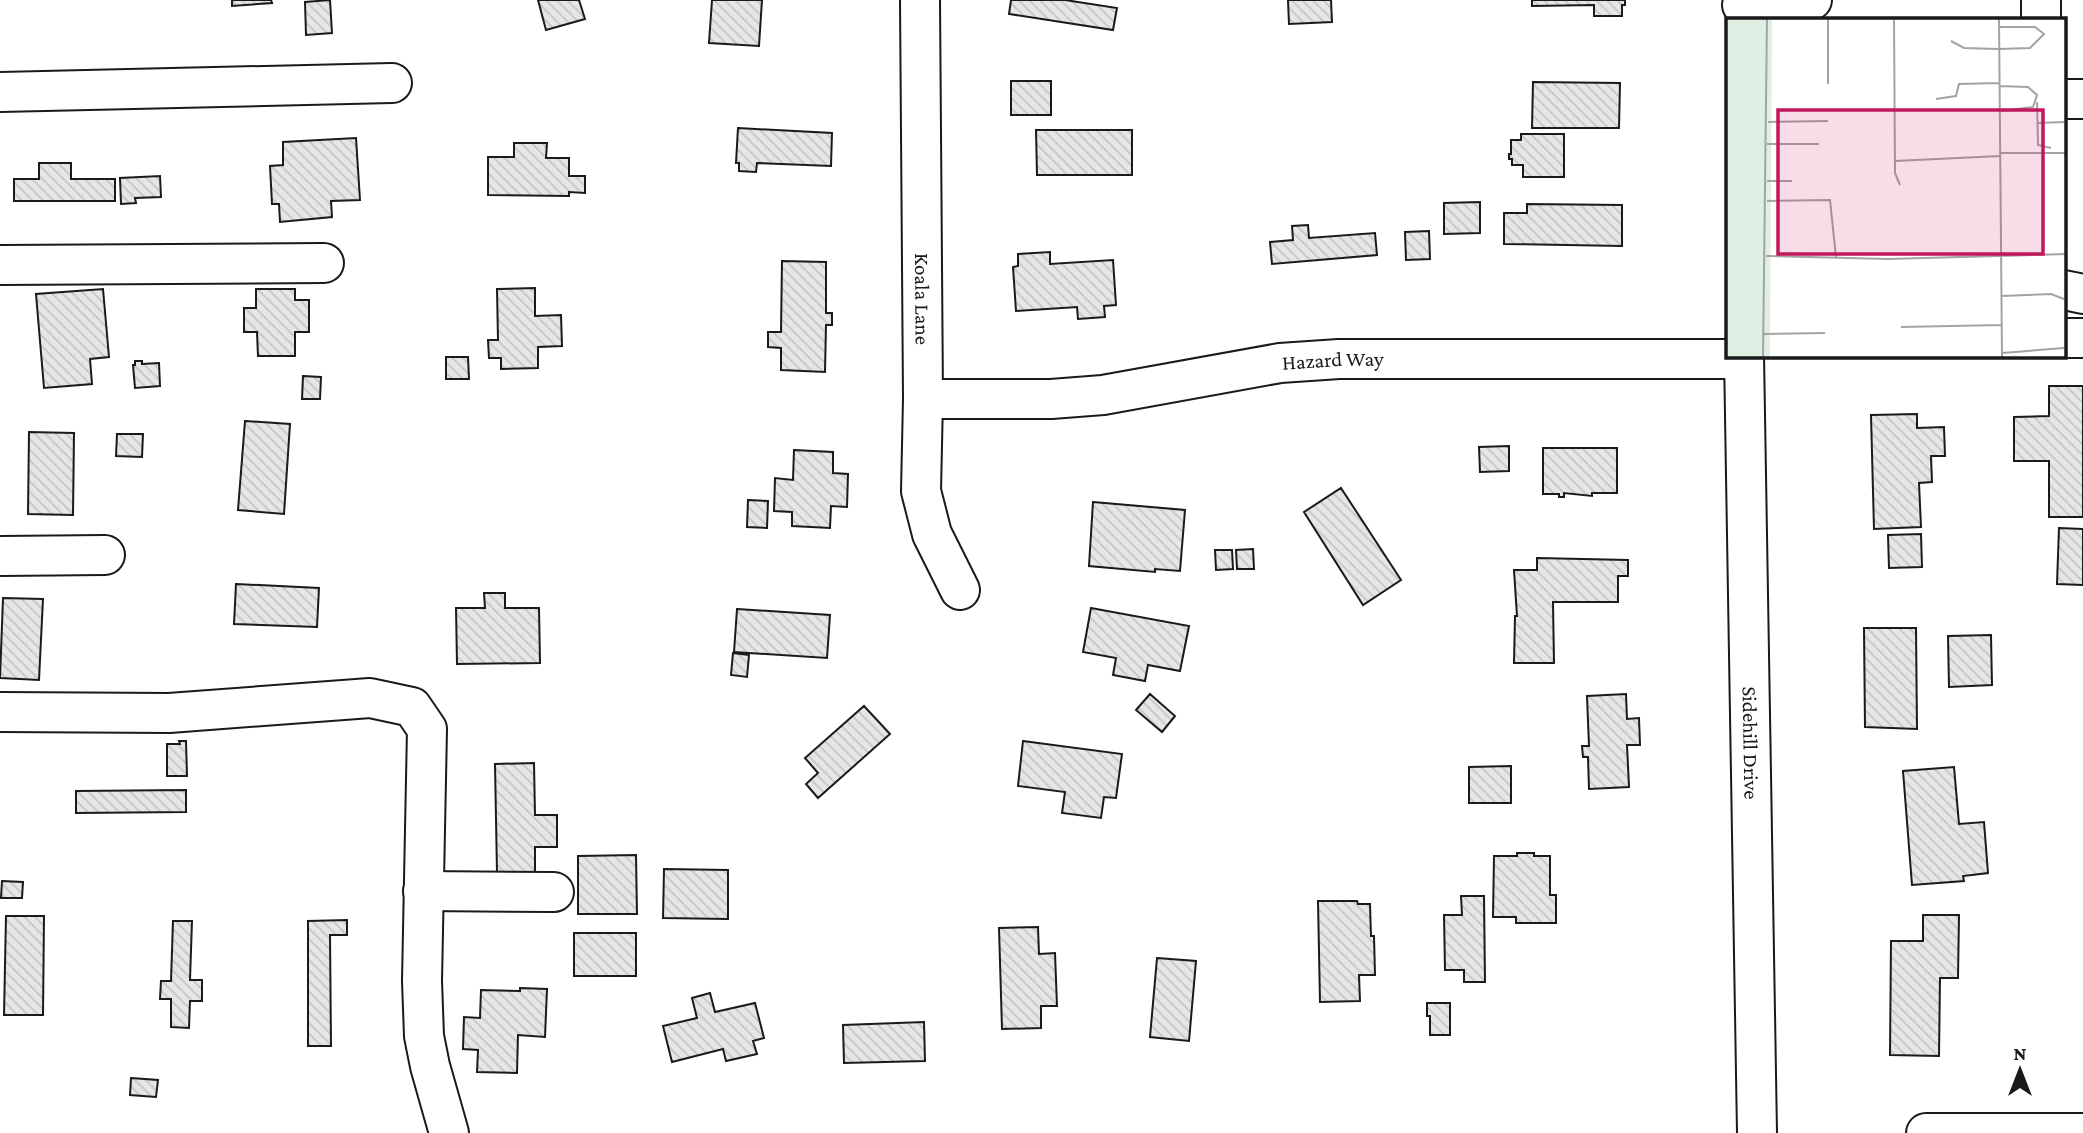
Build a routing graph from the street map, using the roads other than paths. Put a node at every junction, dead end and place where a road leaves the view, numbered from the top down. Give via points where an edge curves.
1 (920, 0) edge
2 (1812, 0) edge
3 (2040, 0) edge
4 (1742, 8) edge
5 (2041, 18) edge
6 (392, 83) dead end
7 (0, 92) edge
8 (324, 263) dead end
9 (0, 265) edge
10 (1744, 357) edge
11 (923, 399) junction
12 (105, 555) dead end
13 (0, 556) edge
14 (960, 590) dead end
15 (0, 712) edge
16 (424, 891) junction
17 (554, 892) dead end
18 (449, 1133) edge
19 (1757, 1133) edge
20 (1926, 1133) edge
21 (2083, 1133) edge

1 - 11 street, Koala Lane
2 - 4 street
3 - 5 street
6 - 7 street
8 - 9 street
10 - 11 street, Hazard Way via 1339,359 1280,363 1103,395
10 - 19 street, Sidehill Drive
11 - 14 street, Koala Lane via 921,491 932,534
12 - 13 street
15 - 16 street via 169,713 370,698 412,707 427,729
16 - 17 street
16 - 18 street via 424,1036
20 - 21 street

